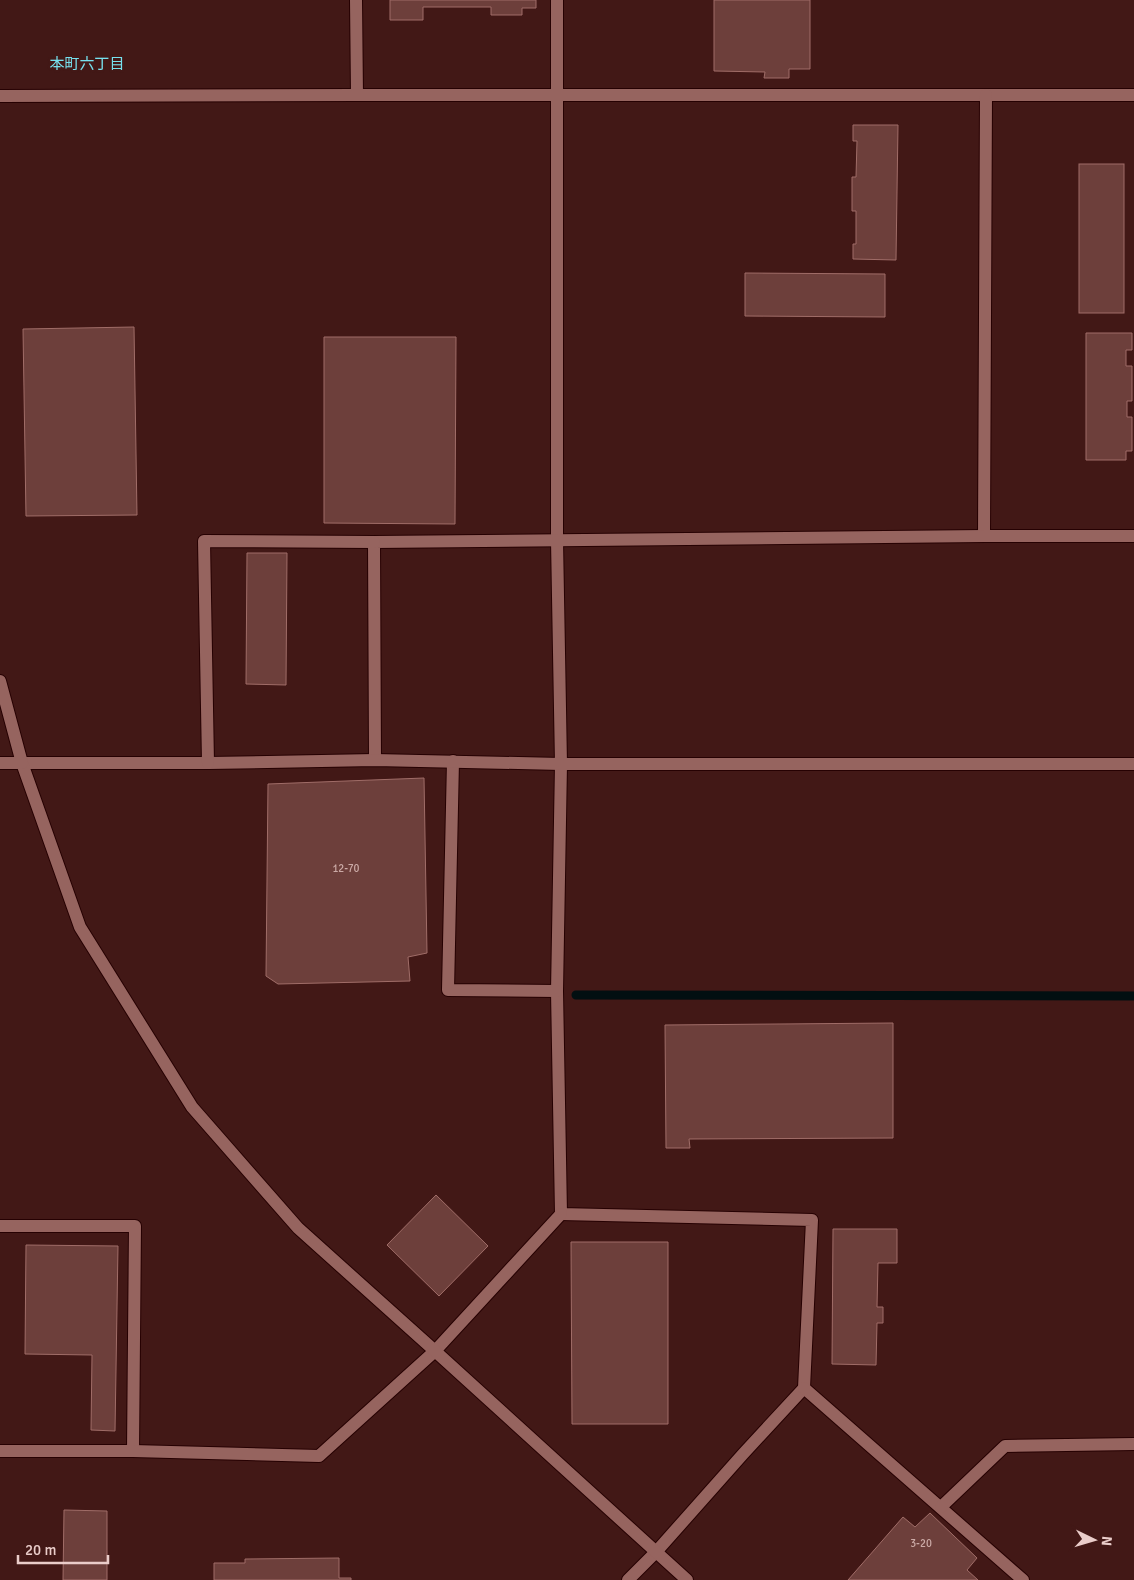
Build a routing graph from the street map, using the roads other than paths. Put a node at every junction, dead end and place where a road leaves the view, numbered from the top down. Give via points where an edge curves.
1 (356, 0) edge
2 (557, 0) edge
3 (357, 95) junction
4 (986, 95) junction
5 (0, 96) edge
6 (557, 96) junction
7 (1134, 96) edge
8 (984, 536) junction
9 (1134, 536) edge
10 (557, 540) junction
11 (374, 542) junction
12 (0, 681) edge
13 (375, 760) junction
14 (452, 761) junction
15 (0, 763) edge
16 (22, 763) junction
17 (208, 763) junction
18 (561, 764) junction
19 (1134, 764) edge
20 (556, 991) junction
21 (561, 1214) junction
22 (0, 1226) edge
23 (435, 1351) junction
24 (804, 1388) junction
25 (1134, 1444) edge
26 (0, 1451) edge
27 (133, 1451) junction
28 (941, 1507) junction
29 (656, 1552) junction
30 (628, 1580) edge
31 (687, 1580) edge
32 (1023, 1580) edge

1 - 3 street
2 - 6 street
3 - 5 street
3 - 6 street
4 - 6 street
4 - 7 street
4 - 8 street
6 - 10 street
8 - 9 street
8 - 10 street
10 - 11 street
10 - 18 street
11 - 13 street
11 - 17 street via 204,541
12 - 16 street
13 - 14 street
13 - 17 street
14 - 18 street
14 - 20 street via 448,990
15 - 16 street
16 - 17 street
16 - 23 street via 80,927 192,1107 298,1228
18 - 19 street
18 - 20 street
20 - 21 street
21 - 23 street
21 - 24 street via 812,1220
22 - 27 street via 135,1226
23 - 27 street via 319,1456
23 - 29 street
24 - 28 street
24 - 29 street
25 - 28 street via 1004,1446
26 - 27 street
28 - 32 street
29 - 30 street
29 - 31 street

